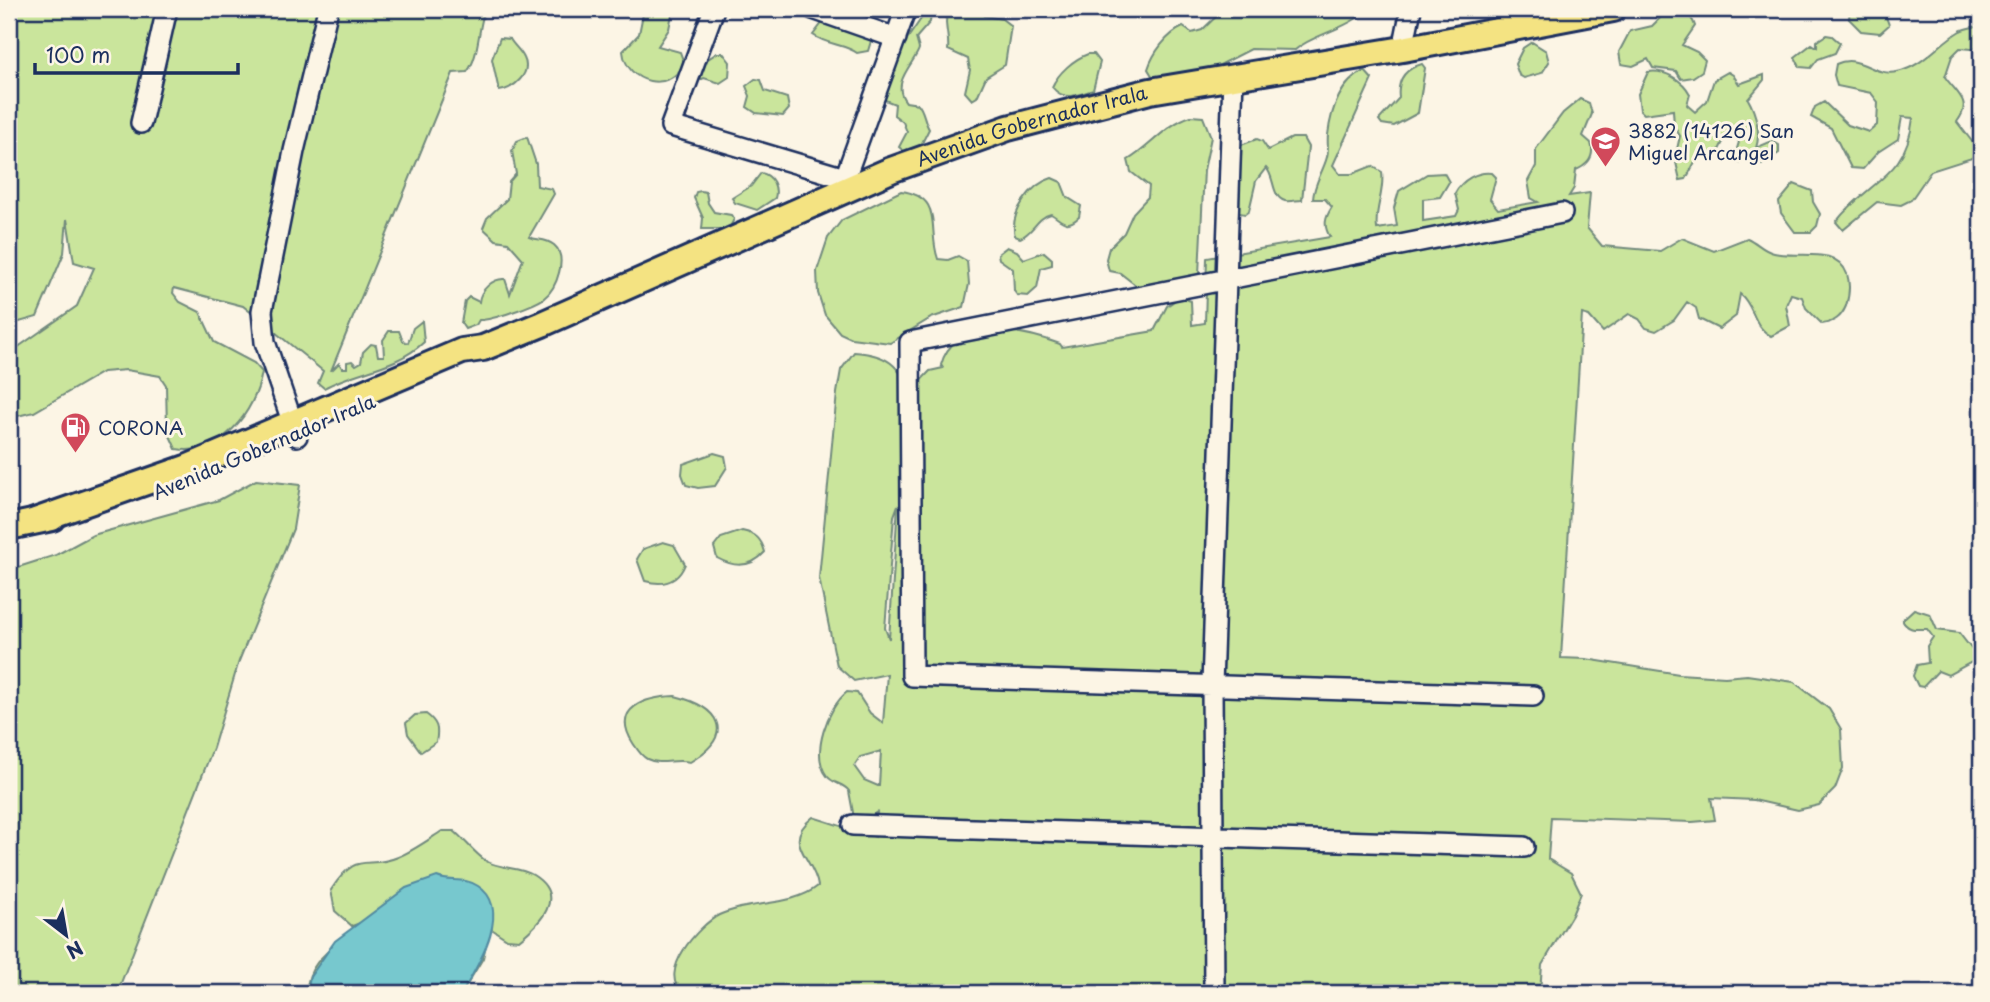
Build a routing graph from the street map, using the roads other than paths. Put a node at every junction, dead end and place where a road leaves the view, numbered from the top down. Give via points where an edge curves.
1 (166, 9) edge
2 (328, 9) edge
3 (714, 9) edge
4 (813, 9) edge
5 (906, 9) edge
6 (1411, 9) edge
7 (1614, 9) edge
8 (896, 38) junction
9 (1403, 49) junction
10 (1233, 77) junction
11 (141, 123) dead end
12 (842, 185) junction
13 (1562, 213) dead end
14 (1228, 278) junction
15 (295, 430) junction
16 (9, 527) edge
17 (1212, 685) junction
18 (1533, 696) dead end
19 (853, 825) dead end
20 (1212, 837) junction
21 (1524, 847) dead end
22 (1214, 993) edge

1 - 11 street
2 - 15 street via 262,311 265,342
3 - 12 street via 671,126
4 - 8 street
5 - 8 street
6 - 9 street
7 - 9 main road, Avenida Gobernador Irala
8 - 12 street
9 - 10 main road, Avenida Gobernador Irala
10 - 12 main road, Avenida Gobernador Irala via 1150,91 1008,128
10 - 14 street
12 - 15 main road, Avenida Gobernador Irala via 483,348 462,351
13 - 14 street
14 - 17 street
14 - 17 street via 910,342 912,676
15 - 16 main road, Avenida Gobernador Irala
17 - 18 street
17 - 20 street
19 - 20 street
20 - 21 street
20 - 22 street

